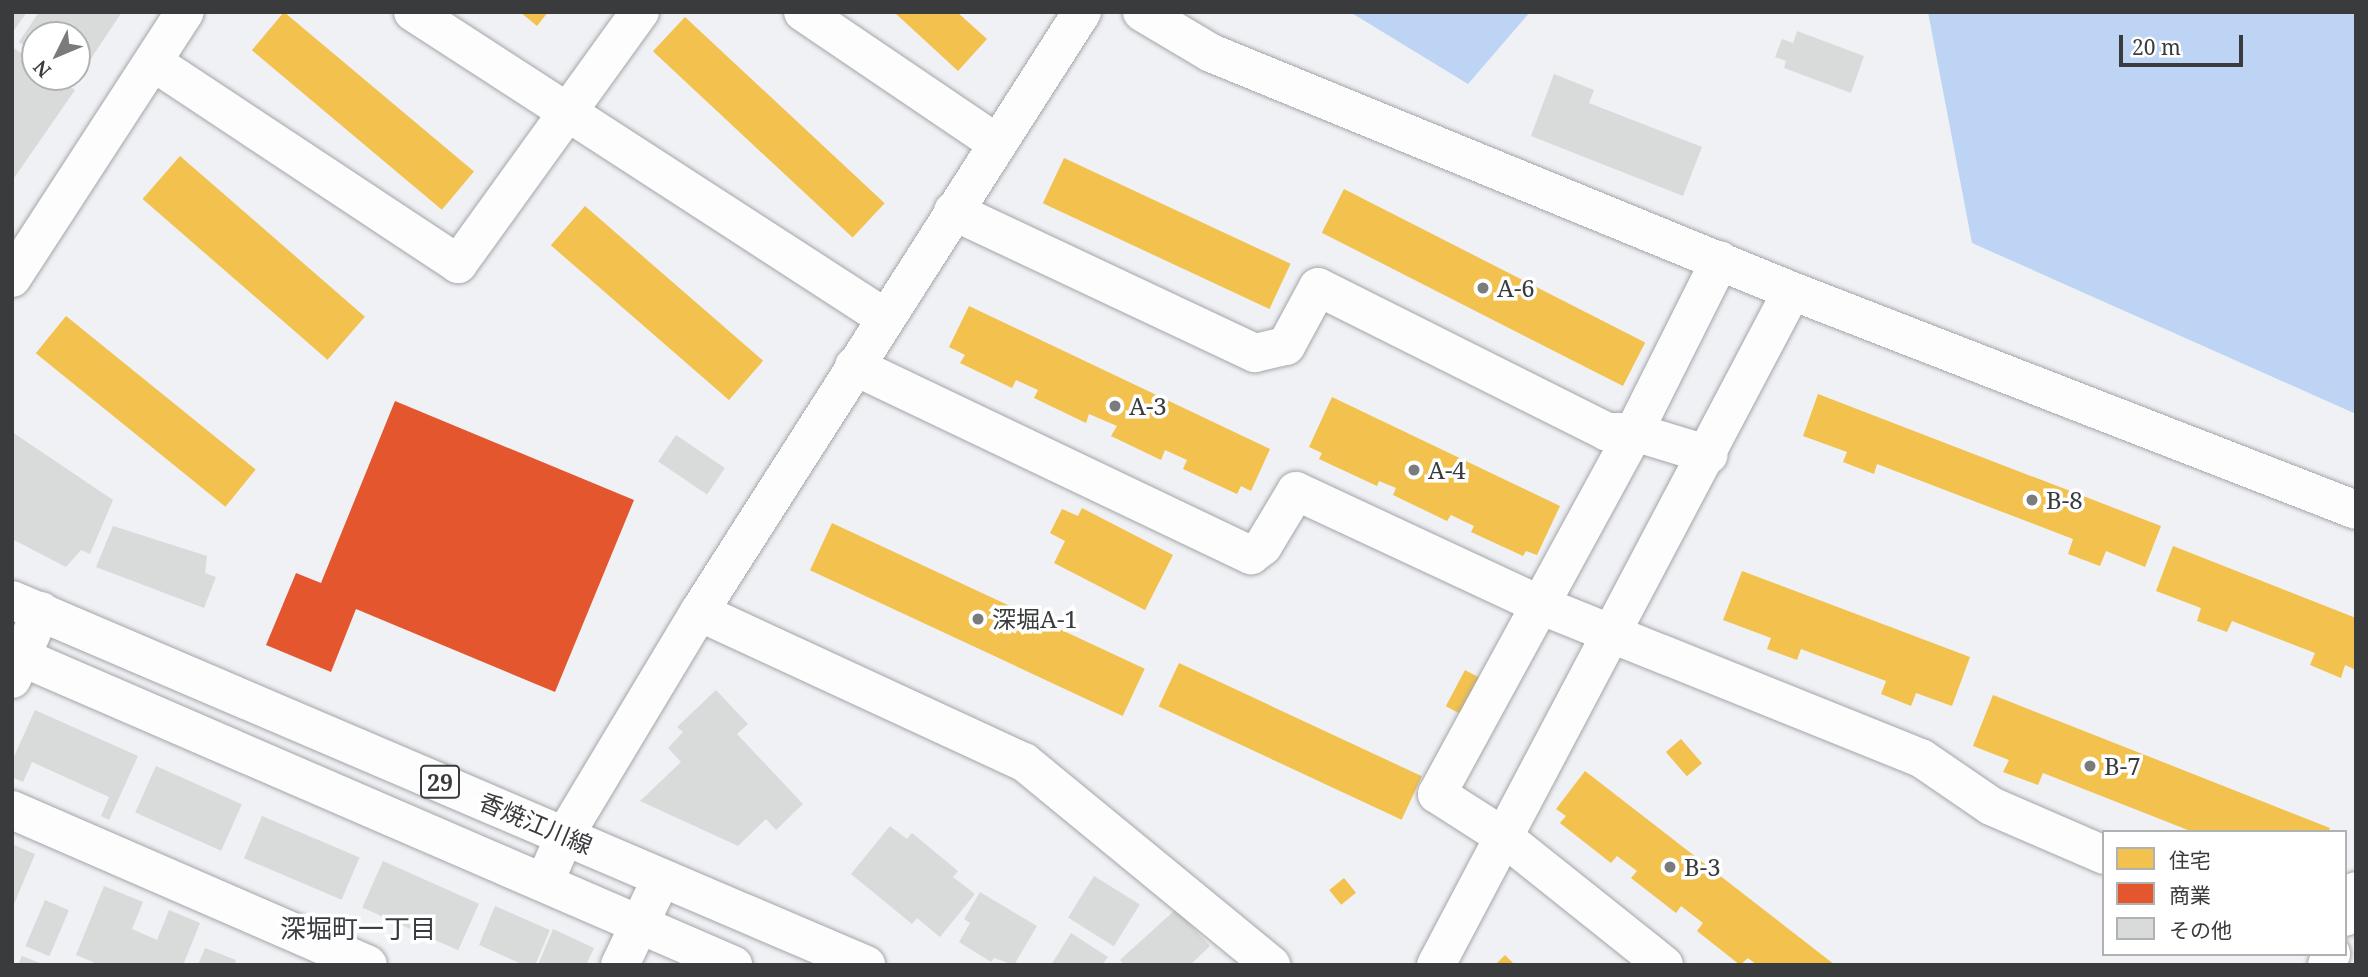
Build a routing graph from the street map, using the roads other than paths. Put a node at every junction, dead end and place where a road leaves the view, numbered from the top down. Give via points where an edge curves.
1 (185, 12) edge
2 (413, 12) edge
3 (640, 12) edge
4 (803, 12) edge
5 (1082, 12) edge
6 (1142, 12) edge
7 (153, 62) junction
8 (567, 111) junction
9 (998, 144) junction
10 (953, 211) junction
11 (1720, 260) junction
12 (12, 278) edge
13 (1792, 291) junction
14 (884, 317) junction
15 (854, 366) junction
16 (1634, 432) junction
17 (1709, 454) junction
18 (2356, 510) edge
19 (1540, 605) junction
20 (27, 606) edge
21 (699, 612) junction
22 (1610, 635) junction
23 (15, 663) edge
24 (12, 810) edge
25 (565, 835) junction
26 (1501, 835) junction
27 (2102, 854) edge
28 (661, 879) junction
29 (545, 881) junction
30 (2356, 891) edge
31 (2347, 913) edge
32 (641, 924) junction
33 (368, 965) edge
34 (620, 965) edge
35 (733, 965) edge
36 (866, 965) edge
37 (1271, 965) edge
38 (1436, 965) edge
39 (1664, 965) edge

1 - 7 street
2 - 8 street
3 - 8 street
4 - 9 street
5 - 9 street
6 - 11 street via 1211,53
7 - 8 street via 458,264
7 - 12 street
8 - 14 street
9 - 10 street
10 - 14 street
10 - 16 street via 1255,353 1286,346 1318,287 1607,432
11 - 13 street
11 - 16 street
13 - 17 street
13 - 18 street
14 - 15 street
15 - 19 street via 1251,555 1263,546 1296,491
15 - 21 street
16 - 17 street
16 - 19 street
17 - 22 street
19 - 22 street
19 - 26 street via 1437,794
20 - 23 street
20 - 25 street, 香焼江川線 / 29
21 - 25 street
21 - 37 street via 1024,762
22 - 26 street
22 - 27 street via 1921,758 1991,806
23 - 29 street, 香焼江川線 / 29
24 - 33 street
25 - 28 street, 香焼江川線 / 29
25 - 29 street
26 - 38 street
26 - 39 street
28 - 32 street
28 - 36 street, 香焼江川線 / 29
29 - 32 street, 香焼江川線 / 29
30 - 31 street
32 - 34 street
32 - 35 street, 香焼江川線 / 29

